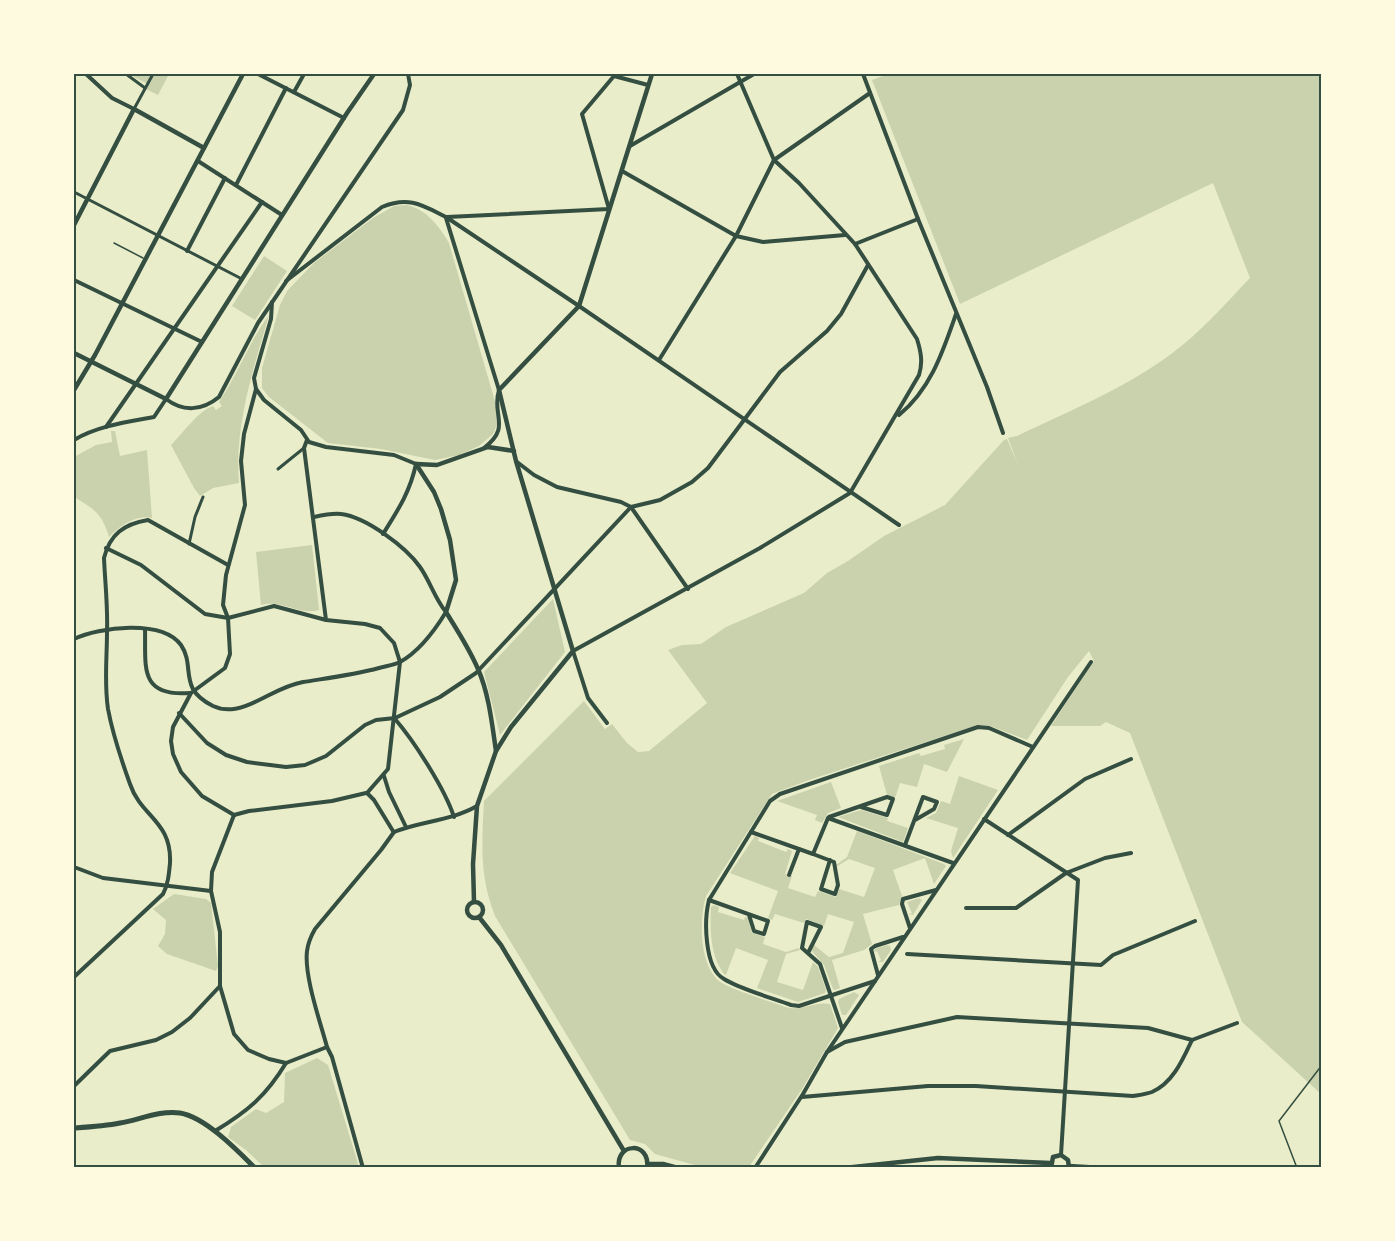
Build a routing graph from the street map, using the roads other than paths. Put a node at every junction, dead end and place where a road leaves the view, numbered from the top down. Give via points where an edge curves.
1 (86, 74) edge
2 (126, 74) edge
3 (153, 74) edge
4 (243, 74) edge
5 (258, 74) edge
6 (304, 74) edge
7 (374, 74) edge
8 (408, 74) edge
9 (652, 74) edge
10 (737, 74) edge
11 (754, 74) edge
12 (862, 74) edge
13 (740, 80) junction
14 (648, 85) junction
15 (145, 88) junction
16 (286, 88) junction
17 (294, 92) junction
18 (870, 93) junction
19 (134, 109) junction
20 (344, 118) junction
21 (630, 146) junction
22 (204, 148) junction
23 (774, 160) junction
24 (198, 161) junction
25 (622, 171) junction
26 (225, 178) junction
27 (236, 185) junction
28 (74, 192) edge
29 (87, 199) junction
30 (262, 201) junction
31 (609, 209) junction
32 (282, 215) junction
33 (446, 217) junction
34 (918, 219) junction
35 (74, 225) edge
36 (845, 235) junction
37 (159, 236) junction
38 (736, 236) junction
39 (114, 243) dead end
40 (855, 244) junction
41 (187, 250) junction
42 (146, 260) junction
43 (868, 265) junction
44 (217, 266) junction
45 (242, 279) junction
46 (74, 280) edge
47 (286, 281) junction
48 (273, 302) junction
49 (122, 304) junction
50 (579, 306) junction
51 (957, 313) junction
52 (175, 328) junction
53 (202, 342) junction
54 (74, 352) edge
55 (659, 360) junction
56 (92, 362) junction
57 (136, 383) junction
58 (256, 389) junction
59 (74, 390) edge
60 (499, 390) junction
61 (166, 399) junction
62 (895, 417) junction
63 (744, 420) junction
64 (106, 427) junction
65 (499, 431) junction
66 (1003, 433) dead end
67 (509, 434) junction
68 (74, 440) edge
69 (307, 440) junction
70 (304, 447) junction
71 (481, 449) junction
72 (514, 451) junction
73 (516, 461) junction
74 (416, 464) junction
75 (278, 470) dead end
76 (850, 493) junction
77 (203, 497) dead end
78 (631, 507) junction
79 (314, 517) junction
80 (898, 525) dead end
81 (383, 534) junction
82 (189, 544) junction
83 (106, 548) junction
84 (228, 565) junction
85 (554, 588) junction
86 (688, 589) junction
87 (446, 612) junction
88 (228, 618) junction
89 (326, 620) junction
90 (145, 629) junction
91 (108, 630) junction
92 (74, 639) edge
93 (573, 651) junction
94 (400, 662) junction
95 (1091, 662) dead end
96 (479, 670) junction
97 (192, 692) junction
98 (179, 713) junction
99 (395, 718) junction
100 (607, 723) dead end
101 (1033, 747) junction
102 (495, 751) junction
103 (1131, 759) dead end
104 (384, 776) junction
105 (366, 793) junction
106 (477, 806) junction
107 (861, 807) junction
108 (234, 815) junction
109 (454, 817) junction
110 (828, 818) junction
111 (984, 819) junction
112 (915, 820) junction
113 (406, 827) junction
114 (394, 832) junction
115 (751, 832) junction
116 (1008, 835) junction
117 (905, 845) junction
118 (799, 849) junction
119 (1131, 853) dead end
120 (813, 854) junction
121 (830, 860) junction
122 (954, 864) junction
123 (74, 867) edge
124 (1066, 873) junction
125 (789, 875) dead end
126 (167, 887) junction
127 (936, 890) junction
128 (212, 891) junction
129 (709, 900) junction
130 (474, 902) junction
131 (966, 908) dead end
132 (749, 915) junction
133 (479, 917) junction
134 (1195, 921) dead end
135 (910, 929) junction
136 (904, 937) junction
137 (808, 952) junction
138 (907, 954) dead end
139 (1074, 964) junction
140 (878, 975) junction
141 (74, 977) edge
142 (875, 981) junction
143 (220, 986) junction
144 (831, 996) junction
145 (1070, 1023) junction
146 (1237, 1023) dead end
147 (842, 1029) junction
148 (1192, 1040) junction
149 (327, 1047) junction
150 (827, 1052) junction
151 (286, 1063) junction
152 (1322, 1065) edge
153 (74, 1086) edge
154 (1066, 1092) junction
155 (801, 1097) junction
156 (74, 1128) edge
157 (214, 1131) junction
158 (624, 1151) junction
159 (1061, 1155) junction
160 (1051, 1165) edge
161 (648, 1166) edge
162 (129, 1167) edge
163 (134, 1167) edge
164 (255, 1167) edge
165 (363, 1167) edge
166 (620, 1167) edge
167 (678, 1167) edge
168 (755, 1167) edge
169 (844, 1167) edge
170 (855, 1167) edge
171 (1069, 1167) edge
172 (1102, 1167) edge
173 (1297, 1167) edge

1 - 19 street via 112,98
2 - 15 street
3 - 15 street
4 - 22 street
5 - 16 street
6 - 17 street
7 - 20 street
8 - 47 street via 410,85 403,110
9 - 14 street
10 - 13 street
11 - 13 street
12 - 18 street
13 - 21 street
13 - 23 street
14 - 21 street
14 - 31 street via 614,76 582,114
15 - 19 street
16 - 17 street
16 - 27 street
17 - 20 street
18 - 23 street
18 - 34 street
19 - 22 street
19 - 29 street
20 - 32 street
21 - 25 street
22 - 24 street
23 - 36 street
23 - 38 street
24 - 26 street
24 - 37 street
25 - 31 street
25 - 38 street
26 - 27 street
26 - 41 street
27 - 30 street
28 - 29 street
29 - 35 street
29 - 37 street
30 - 32 street
30 - 44 street
31 - 33 street
31 - 50 street
32 - 45 street
33 - 47 street via 398,201 382,207
33 - 50 street
33 - 60 street
34 - 40 street
34 - 51 street
36 - 38 street via 763,242
36 - 40 street
37 - 41 street
37 - 42 street
38 - 55 street
39 - 42 lane
40 - 43 street
41 - 44 street
42 - 49 street
43 - 62 street via 921,350 920,375
43 - 63 street via 827,332 780,372
44 - 45 street
44 - 52 street
45 - 53 street
46 - 49 street
47 - 48 street
48 - 58 street via 254,378
48 - 61 street via 213,402 190,409
49 - 52 street
49 - 56 street
50 - 55 street
50 - 60 street
51 - 62 street via 930,381 911,405
51 - 66 street
52 - 53 street
52 - 57 street
53 - 61 street
54 - 56 street
55 - 63 street
56 - 57 street
56 - 59 street
57 - 61 street
57 - 64 street
58 - 69 street via 301,429
58 - 84 street via 241,461 245,505
60 - 65 street
60 - 67 street
61 - 64 street via 154,417
62 - 76 street
63 - 76 street
63 - 78 street via 708,468 692,482 660,500
64 - 68 street
65 - 67 street via 503,428
65 - 71 street
67 - 72 street
69 - 70 street
69 - 74 street via 326,447 394,455
70 - 75 street
70 - 79 street
71 - 72 street
71 - 74 street via 436,465
72 - 73 street
73 - 78 street via 557,487
73 - 85 street
74 - 81 street via 412,483
74 - 87 street via 434,492 450,540 456,580
76 - 80 street
76 - 86 street
77 - 82 street
78 - 85 street
78 - 86 street
79 - 81 street via 343,514
79 - 89 street
81 - 87 street via 400,545 420,567
82 - 83 street via 148,520 127,525
82 - 84 street
83 - 88 street via 141,565 205,614
83 - 91 street
84 - 88 street via 224,605
85 - 93 street
85 - 96 street
86 - 93 street
87 - 94 street via 416,652
87 - 96 street
88 - 89 street via 274,606
88 - 97 street via 230,654 225,668
89 - 94 street via 381,628 394,643
90 - 91 street
90 - 97 street via 162,631 182,647
90 - 97 street via 146,673 150,681 166,691
91 - 92 street
91 - 126 street via 105,671 115,744 133,794 167,838
93 - 100 street via 588,698
93 - 102 street
94 - 97 street via 300,683 240,708 213,706
94 - 99 street
95 - 101 street
96 - 99 street via 440,697
96 - 102 street
97 - 98 street
98 - 99 street via 207,743 226,755 286,767 306,765 326,756 365,725
98 - 108 street via 171,741 181,772 202,795
99 - 104 street
99 - 109 street
101 - 111 street
101 - 115 street via 978,727 780,794 773,798
102 - 106 street
103 - 116 street via 1085,779
104 - 105 street
104 - 113 street
105 - 108 street
105 - 114 street
106 - 109 street
106 - 130 street
107 - 107 street via 887,797 893,799 887,815
107 - 110 street
108 - 128 street via 212,872
109 - 113 street
110 - 117 street
110 - 120 street
111 - 116 street
111 - 122 street
112 - 112 street via 923,797 937,802 934,810
112 - 117 street
113 - 114 street
114 - 149 street via 310,939 308,969
115 - 118 street
115 - 129 street
116 - 124 street
117 - 122 street
118 - 120 street
118 - 125 street
119 - 124 street
120 - 121 street
121 - 121 street via 834,862 838,885 835,894 821,889
122 - 127 street
123 - 126 street via 103,878
124 - 131 street via 1016,908
124 - 139 street via 1078,880
126 - 128 street
126 - 141 street
127 - 135 street
127 - 135 street via 903,899
128 - 143 street via 220,932
129 - 132 street
129 - 144 street via 707,938 712,964 723,979 791,1005
130 - 133 street via 483,907
130 - 133 street via 468,911
132 - 132 street via 768,921 764,934 754,931
133 - 158 street via 501,945
134 - 139 street via 1113,955 1101,965
135 - 136 street
136 - 140 street
136 - 140 street via 871,949
137 - 137 street via 802,948 807,922 821,927
137 - 144 street via 819,964
138 - 139 street
139 - 145 street
140 - 142 street
142 - 144 street
142 - 147 street
143 - 151 street via 234,1034 248,1050
143 - 153 street via 172,1032 110,1051
144 - 147 street
145 - 148 street via 1148,1029
145 - 150 street via 957,1017 845,1042
145 - 154 street
146 - 148 street
147 - 150 street
148 - 154 street via 1169,1080 1153,1092 1133,1096
149 - 151 street
149 - 165 street
150 - 155 street
151 - 157 street via 256,1104
152 - 173 lane via 1279,1121
154 - 155 street via 928,1086
154 - 159 street
155 - 168 street
156 - 157 main road via 181,1113
157 - 164 main road
158 - 161 street via 635,1148 645,1153
158 - 166 street via 619,1158
159 - 160 street via 1055,1156
159 - 171 street via 1068,1160
160 - 170 street via 938,1158
161 - 167 street
162 - 163 street
169 - 170 street
171 - 172 street

